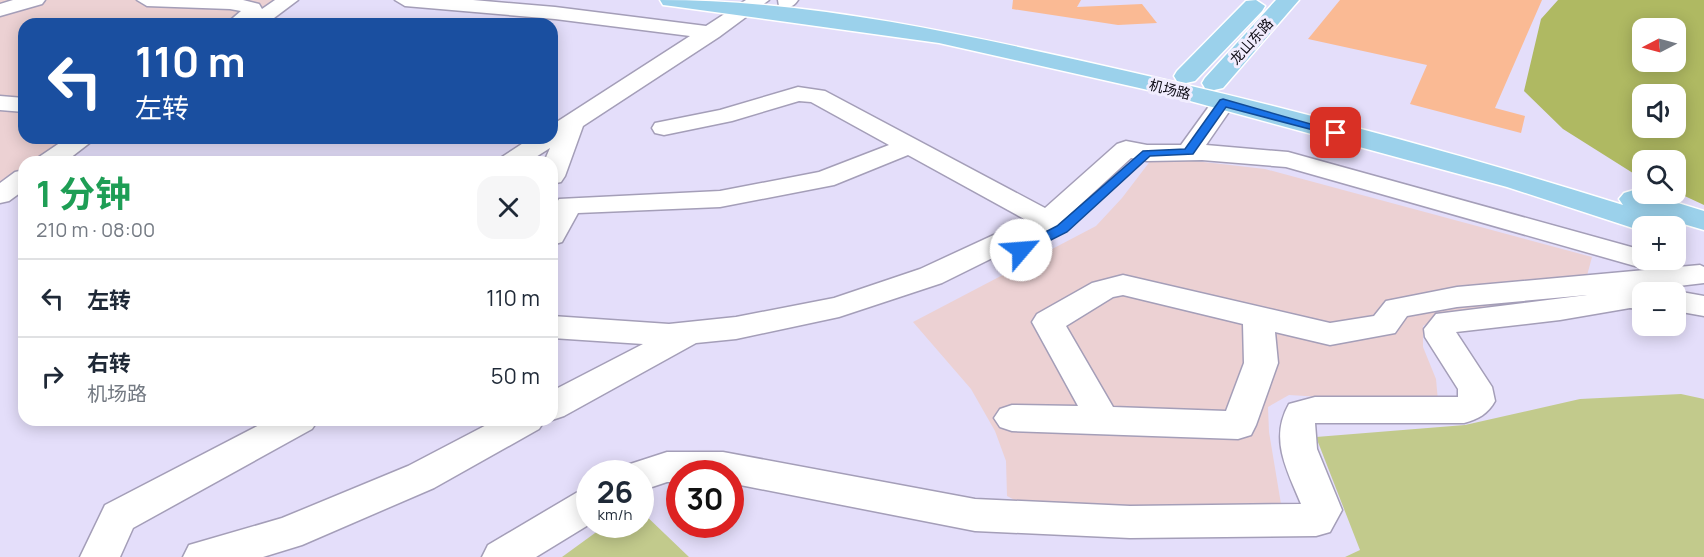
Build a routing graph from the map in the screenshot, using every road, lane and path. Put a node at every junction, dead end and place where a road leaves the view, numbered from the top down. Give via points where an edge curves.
1 (35, 0) edge
2 (147, 0) edge
3 (288, 0) edge
4 (405, 0) edge
5 (671, 0) edge
6 (1259, 0) edge
7 (1288, 0) edge
8 (771, 2) edge
9 (0, 10) edge
10 (245, 18) edge
11 (261, 18) edge
12 (712, 33) junction
13 (1207, 54) junction
14 (1233, 62) junction
15 (1186, 76) junction
16 (1219, 93) junction
17 (0, 103) edge
18 (18, 104) edge
19 (664, 128) dead end
20 (558, 132) edge
21 (75, 144) edge
22 (539, 144) edge
23 (909, 146) junction
24 (1189, 152) junction
25 (1147, 153) junction
26 (57, 156) edge
27 (520, 156) edge
28 (18, 182) edge
29 (0, 195) edge
30 (1632, 217) edge
31 (1047, 220) junction
32 (1704, 221) edge
33 (558, 225) edge
34 (1686, 235) edge
35 (1704, 241) edge
36 (1632, 256) edge
37 (1681, 270) edge
38 (1702, 276) edge
39 (1632, 298) edge
40 (1686, 303) edge
41 (1704, 306) edge
42 (804, 314) junction
43 (1258, 317) junction
44 (558, 327) edge
45 (692, 332) junction
46 (558, 404) edge
47 (1012, 417) dead end
48 (1103, 420) junction
49 (289, 426) edge
50 (517, 426) edge
51 (654, 471) edge
52 (576, 512) edge
53 (100, 557) edge
54 (203, 557) edge
55 (502, 557) edge

1 - 9 street
2 - 10 street via 230,3 252,8
3 - 11 street
4 - 12 street via 555,13
5 - 8 main road, 机场路
6 - 13 main road, 龙山东路
7 - 14 main road, 龙山东路
8 - 12 street
8 - 15 main road, 机场路 via 942,24
8 - 16 main road, 机场路
12 - 20 street
13 - 14 main road
13 - 15 main road, 龙山东路
14 - 16 main road, 龙山东路
15 - 16 main road, 机场路
16 - 24 street
16 - 30 main road, 机场路
16 - 32 main road, 机场路 via 1527,166
17 - 18 street
19 - 23 street via 806,94 817,96
21 - 26 street
22 - 27 street
23 - 31 street
23 - 33 street via 825,179 720,199 569,205
24 - 25 street
24 - 36 street via 1288,160
25 - 31 street via 1126,149
25 - 42 street via 1062,229 938,292 873,312
28 - 29 street
31 - 42 street via 931,276 839,307
34 - 35 main road
37 - 38 street
38 - 43 street via 1457,297 1397,308 1384,325 1330,334
39 - 51 street via 1448,322 1440,328 1441,337 1475,387 1478,401 1464,410 1302,413 1296,423 1296,438 1323,510 1316,520 1130,522 1007,517 723,467 667,467
40 - 41 street
42 - 45 street via 736,328
43 - 48 street via 1261,363 1239,425
43 - 48 street via 1123,285 1103,290 1048,322
44 - 45 street via 669,335
45 - 46 street
47 - 48 street
49 - 53 street via 119,517
50 - 54 street via 421,477 288,533
52 - 55 street

